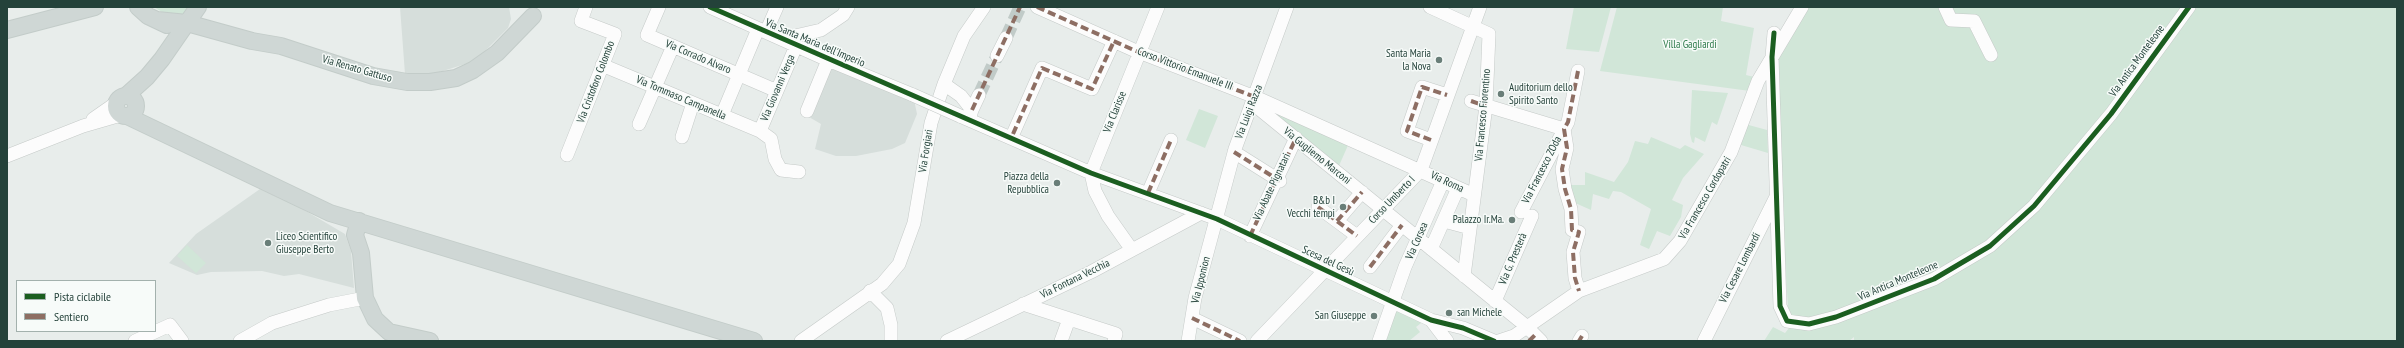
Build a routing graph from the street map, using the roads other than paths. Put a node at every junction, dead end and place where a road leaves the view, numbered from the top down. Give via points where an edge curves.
1 (95, 7) edge
2 (127, 7) edge
3 (586, 7) edge
4 (660, 7) edge
5 (710, 7) edge
6 (777, 7) edge
7 (848, 7) edge
8 (984, 7) edge
9 (1037, 7) edge
10 (1158, 7) edge
11 (1287, 7) edge
12 (1430, 7) edge
13 (1480, 7) edge
14 (1802, 7) edge
15 (1945, 7) edge
16 (2189, 7) edge
17 (140, 10) edge
18 (196, 12) edge
19 (533, 16) dead end
20 (157, 20) junction
21 (1472, 26) junction
22 (7, 30) edge
23 (762, 30) junction
24 (1774, 33) dead end
25 (1006, 38) tunnel mouth
26 (782, 39) junction
27 (1114, 41) junction
28 (172, 46) junction
29 (673, 46) junction
30 (796, 46) junction
31 (1140, 52) junction
32 (1991, 55) dead end
33 (997, 56) tunnel mouth
34 (1772, 57) junction
35 (828, 60) junction
36 (602, 65) junction
37 (1578, 71) dead end
38 (739, 74) junction
39 (944, 84) junction
40 (655, 87) junction
41 (777, 91) junction
42 (979, 95) tunnel mouth
43 (1447, 95) junction
44 (1254, 100) junction
45 (1471, 101) dead end
46 (693, 103) junction
47 (127, 106) junction
48 (1486, 106) junction
49 (807, 110) dead end
50 (722, 115) junction
51 (967, 115) junction
52 (640, 124) dead end
53 (1564, 129) junction
54 (760, 131) junction
55 (1013, 134) dead end
56 (682, 137) dead end
57 (1296, 138) junction
58 (1171, 140) dead end
59 (1431, 140) junction
60 (1234, 152) junction
61 (567, 155) dead end
62 (7, 156) edge
63 (1421, 170) junction
64 (799, 172) dead end
65 (1091, 173) junction
66 (1278, 179) junction
67 (1443, 181) junction
68 (1458, 188) junction
69 (1362, 192) junction
70 (1148, 193) junction
71 (1474, 195) junction
72 (1777, 195) junction
73 (1318, 207) dead end
74 (1383, 209) junction
75 (333, 213) junction
76 (1201, 213) junction
77 (1526, 214) joint
78 (1217, 219) junction
79 (1337, 221) junction
80 (1444, 221) junction
81 (359, 222) junction
82 (1402, 225) junction
83 (1470, 228) junction
84 (390, 231) junction
85 (1250, 236) junction
86 (1357, 236) junction
87 (1418, 238) junction
88 (360, 246) junction
89 (1431, 249) junction
90 (1132, 250) junction
91 (1370, 267) dead end
92 (1325, 271) junction
93 (1464, 276) junction
94 (870, 291) junction
95 (1579, 291) junction
96 (365, 298) junction
97 (1495, 301) junction
98 (1392, 302) junction
99 (1023, 304) junction
100 (834, 317) junction
101 (1192, 318) junction
102 (684, 319) junction
103 (1068, 319) junction
104 (1431, 320) junction
105 (156, 331) edge
106 (155, 332) edge
107 (1533, 336) edge
108 (1115, 338) edge
109 (954, 340) edge
110 (135, 341) edge
111 (182, 341) edge
112 (240, 341) edge
113 (430, 341) edge
114 (717, 341) edge
115 (754, 341) edge
116 (802, 341) edge
117 (815, 341) edge
118 (891, 341) edge
119 (1061, 341) edge
120 (1188, 341) edge
121 (1240, 341) edge
122 (1258, 341) edge
123 (1379, 341) edge
124 (1447, 341) edge
125 (1494, 341) edge
126 (1499, 341) edge
127 (1704, 341) edge

1 - 22 main road
2 - 17 main road
3 - 36 street, Via Cristoforo Colombo via 581,20 615,34
4 - 29 street, Via Corrado Alvaro via 648,35
5 - 23 street, Via Santa Maria dell'Imperio
6 - 23 street
7 - 26 street via 843,15 821,30
8 - 39 street, Via Forgiari via 964,36
9 - 27 street, Corso Vittorio Emanuele III
10 - 31 street, Via Clarisse
11 - 44 street, Via Luigi Razza
12 - 21 street
13 - 21 street, Corso Umberto I
14 - 34 street, Via Francesco Cordopatri
15 - 32 street via 1951,20 1974,21
16 - 72 street, Via Antica Monteleone via 2111,114 2034,206 1990,246 1927,281 1836,317 1809,324 1787,321 1780,306
17 - 20 main road
18 - 19 main road, Via Renato Gattuso via 252,42 281,46 373,76 407,82 456,78 473,70 497,53
18 - 20 main road, Via Renato Gattuso
18 - 28 main road
20 - 28 main road via 172,28
21 - 43 street, Corso Umberto I
21 - 48 street, Via Francesco Fiorentino via 1489,34
23 - 26 street, Via Santa Maria dell'Imperio
23 - 38 street
24 - 34 street, Via Antica Monteleone
25 - 33 street
26 - 30 street, Via Santa Maria dell'Imperio
27 - 31 street, Corso Vittorio Emanuele III
27 - 55 street via 1092,89 1042,68
28 - 47 main road
29 - 38 street, Via Corrado Alvaro
29 - 40 street
30 - 35 street, Via Santa Maria dell'Imperio
30 - 41 street, Via Giovanni Verga
31 - 44 street, Corso Vittorio Emanuele III
31 - 65 street, Via Clarisse
34 - 72 street, Via Antica Monteleone
34 - 95 street, Via Francesco Cordopatri via 1758,81 1731,152 1680,241 1664,259
35 - 49 street
35 - 51 street, Via Santa Maria dell'Imperio, bridge
36 - 40 street, Via Tommaso Campanella
36 - 61 street, Via Cristoforo Colombo
37 - 53 street, Via Francesco ZOda via 1568,122
38 - 41 street, Via Corrado Alvaro
38 - 50 street
39 - 51 street via 961,96
39 - 94 street, Via Forgiari via 931,123 914,223 905,251 899,264 882,284
40 - 46 street, Via Tommaso Campanella
40 - 52 street
41 - 54 street, Via Giovanni Verga
42 - 51 street
43 - 59 street, Corso Umberto I
43 - 59 street via 1422,87 1407,131
44 - 57 street, Via Gugliemo Marconi
44 - 60 street, Via Luigi Razza
44 - 63 street, Corso Vittorio Emanuele III
45 - 48 street
46 - 50 street, Via Tommaso Campanella
46 - 56 street
47 - 62 street
47 - 75 main road via 146,126
48 - 53 street
48 - 71 street, Via Francesco Fiorentino
50 - 54 street, Via Tommaso Campanella
51 - 65 street, Via Santa Maria dell'Imperio
53 - 77 street, Via Francesco ZOda
53 - 95 street via 1567,148 1562,170 1564,189 1575,231 1572,252
54 - 64 street via 771,139 775,159 781,170
57 - 66 street, Via Abate Pignatari
57 - 69 street, Via Gugliemo Marconi
58 - 70 street
59 - 63 street, Corso Umberto I
60 - 66 street
60 - 78 street, Via Luigi Razza
63 - 67 street, Via Roma
63 - 74 street, Corso Umberto I
65 - 70 street, Scesa del Gesù
65 - 90 street via 1094,191
66 - 85 street, Via Abate Pignatari
67 - 68 street, Via Roma
67 - 87 street, Via Corsea
68 - 71 street, Via Roma
68 - 80 street
69 - 74 street, Via Gugliemo Marconi
69 - 79 street
70 - 76 street, Scesa del Gesù
71 - 83 street, Via Francesco Fiorentino
72 - 127 street, Via Cesare Lombardi
73 - 79 street
74 - 82 street, Via Gugliemo Marconi
74 - 86 street, Corso Umberto I
75 - 81 main road
75 - 88 main road
76 - 78 street, Scesa del Gesù
76 - 90 street, Via Fontana Vecchia
77 - 97 street, Via G. Presterà
78 - 85 street, Scesa del Gesù
78 - 101 street, Via Ipponion
79 - 86 street
80 - 83 street
80 - 89 street
81 - 84 main road
81 - 88 main road via 363,228
82 - 87 street, Via Gugliemo Marconi
82 - 91 street
83 - 93 street, Via Francesco Fiorentino
84 - 88 main road via 374,234
84 - 102 main road
85 - 92 street, Scesa del Gesù
86 - 92 street, Corso Umberto I
87 - 89 street, Via Gugliemo Marconi
87 - 98 street, Via Corsea
88 - 96 main road
89 - 93 street, Via Gugliemo Marconi
90 - 99 street, Via Fontana Vecchia
92 - 98 street, Scesa del Gesù
92 - 122 street, Corso Umberto I
93 - 97 street, Via Gugliemo Marconi
94 - 100 street, Via Forgiari
94 - 118 street via 887,308
95 - 107 street, Via Francesco Cordopatri
96 - 112 street via 329,305 272,323
96 - 113 main road via 375,319 389,332
97 - 107 street, Via Gugliemo Marconi
98 - 104 street, Scesa del Gesù
98 - 123 street, Via Corsea
99 - 103 street
99 - 109 street, Via Fontana Vecchia
100 - 116 street
100 - 117 street
101 - 120 street, Via Ipponion
101 - 121 street
102 - 114 main road
102 - 115 main road
103 - 108 street
103 - 119 street
104 - 124 street
104 - 125 street, Scesa del Gesù via 1463,328
105 - 111 street via 170,325
106 - 110 street
107 - 126 street, Via Francesco Cordopatri via 1514,336

